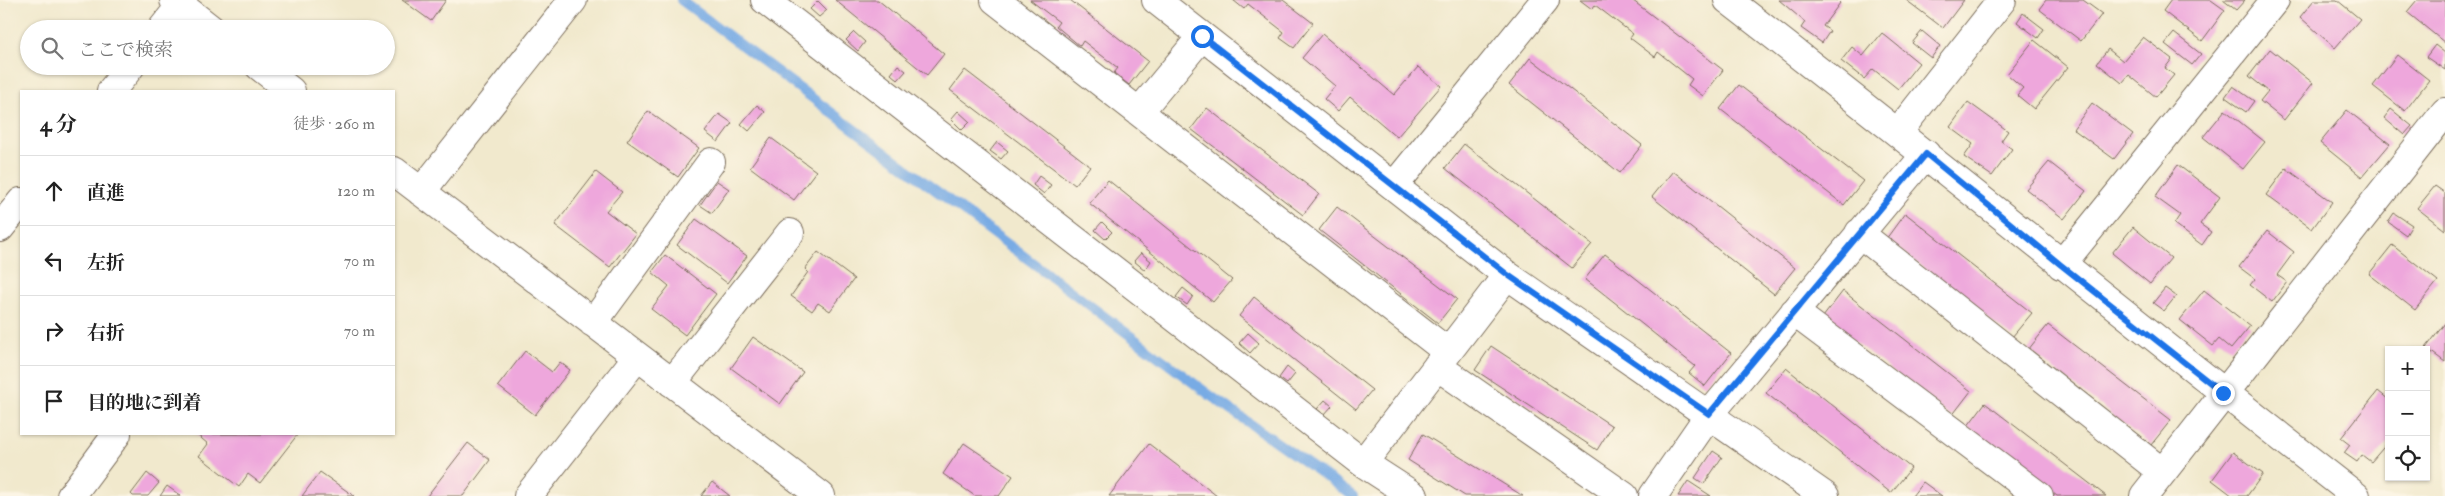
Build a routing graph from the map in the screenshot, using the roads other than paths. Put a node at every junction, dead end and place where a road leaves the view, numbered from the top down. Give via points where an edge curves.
1 (573, 0) edge
2 (764, 0) edge
3 (995, 0) edge
4 (1156, 0) edge
5 (1544, 0) edge
6 (2002, 0) edge
7 (2275, 0) edge
8 (178, 2) edge
9 (1737, 3) edge
10 (167, 20) edge
11 (200, 20) edge
12 (1202, 36) junction
13 (124, 75) edge
14 (271, 75) edge
15 (112, 90) edge
16 (290, 90) edge
17 (1139, 112) junction
18 (2445, 112) edge
19 (1898, 132) junction
20 (1926, 154) junction
21 (711, 162) dead end
22 (395, 172) edge
23 (1394, 186) junction
24 (421, 192) junction
25 (20, 203) edge
26 (0, 228) edge
27 (790, 233) dead end
28 (1859, 233) junction
29 (2061, 265) junction
30 (1508, 275) junction
31 (1794, 312) junction
32 (593, 323) junction
33 (637, 357) junction
34 (1443, 359) junction
35 (672, 383) junction
36 (2223, 393) junction
37 (1709, 414) junction
38 (117, 435) edge
39 (1363, 462) junction
40 (2162, 472) junction
41 (71, 496) edge
42 (528, 496) edge
43 (821, 496) edge
44 (1414, 496) edge
45 (1624, 496) edge
46 (1653, 496) edge
47 (1825, 496) edge
48 (2039, 496) edge
49 (2144, 496) edge
50 (2356, 496) edge

1 - 24 street
2 - 39 street
3 - 17 street
4 - 12 street
5 - 23 street
6 - 19 street
7 - 29 street
8 - 10 street
8 - 11 street
9 - 19 street
12 - 17 street
12 - 23 street
13 - 15 street
14 - 16 street
17 - 34 street
18 - 36 street
19 - 20 street
20 - 28 street
20 - 29 street
21 - 32 street
22 - 24 street
23 - 30 street
24 - 32 street
25 - 26 street
27 - 35 street
28 - 31 street
28 - 40 street
29 - 36 street
30 - 34 street
30 - 37 street
31 - 37 street
31 - 48 street
32 - 33 street
33 - 35 street
33 - 42 street
34 - 39 street
34 - 45 street
35 - 43 street
36 - 40 street
36 - 50 street
37 - 46 street
37 - 47 street
38 - 41 street
39 - 44 street
40 - 49 street

